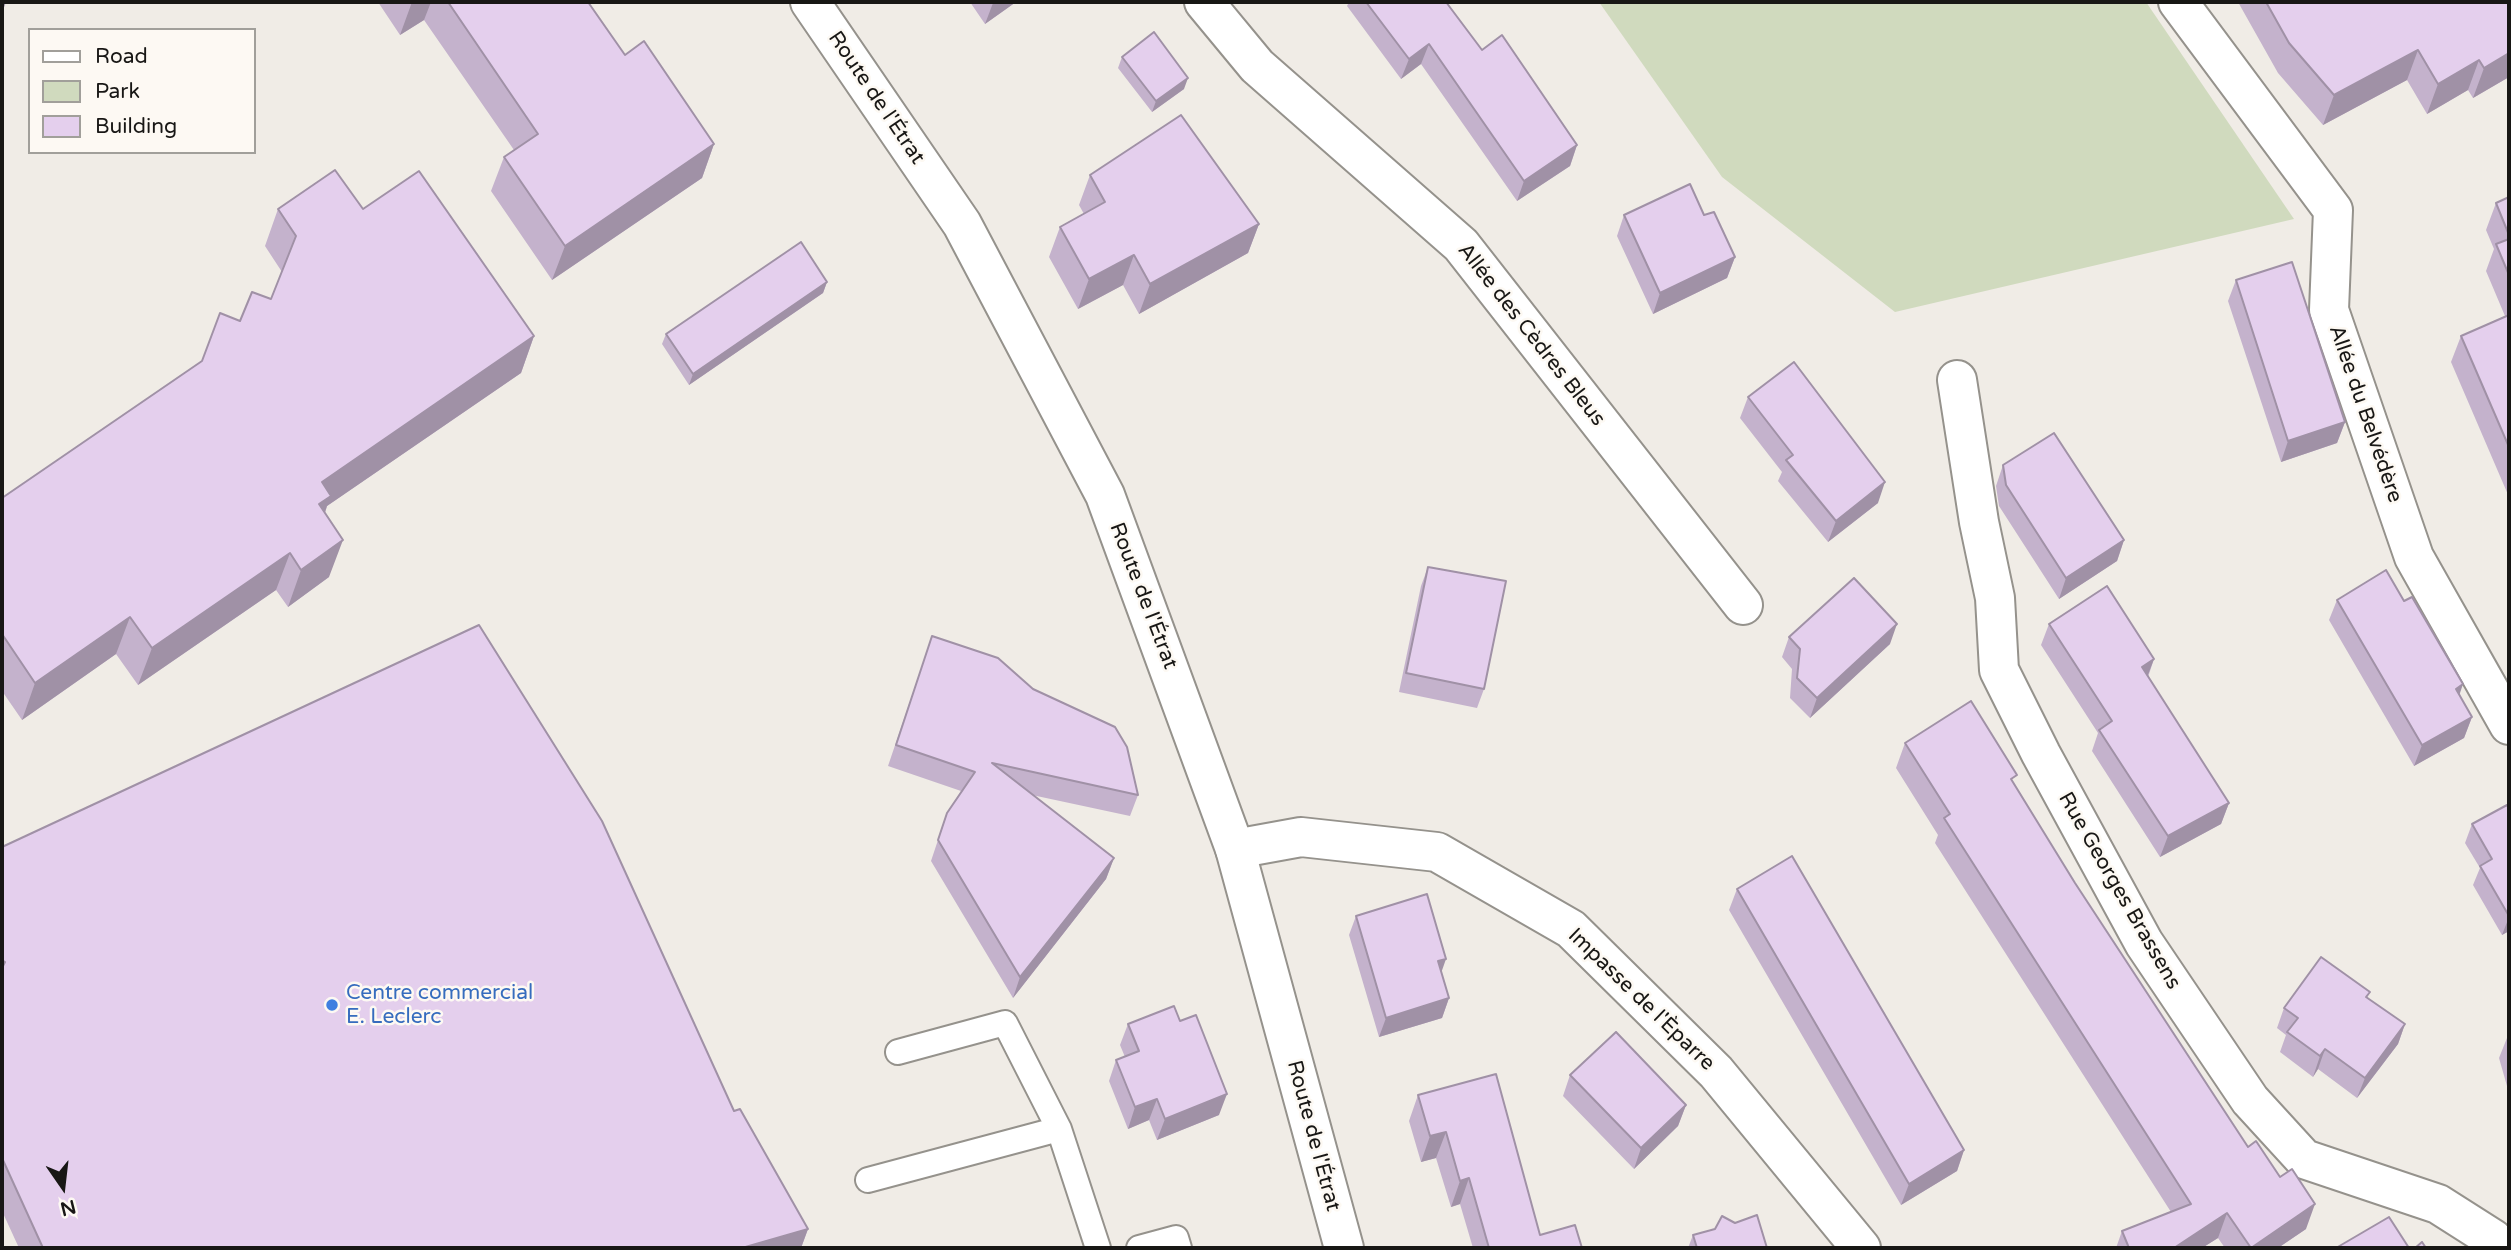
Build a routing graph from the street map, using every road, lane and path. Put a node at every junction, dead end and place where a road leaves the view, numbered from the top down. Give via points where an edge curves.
1 (810, 2) edge
2 (1204, 2) edge
3 (2178, 2) edge
4 (1956, 380) dead end
5 (1743, 605) dead end
6 (2509, 725) edge
7 (1235, 849) junction
8 (898, 1052) dead end
9 (1059, 1129) junction
10 (868, 1180) dead end
11 (1098, 1248) edge
12 (1139, 1248) edge
13 (1179, 1248) edge
14 (1344, 1248) edge
15 (1861, 1248) edge
16 (2501, 1248) edge

1 - 7 street, Route de l'Étrat via 962,224 1105,495
2 - 5 street, Allée des Cèdres Bleus via 1257,66 1461,245
3 - 6 street, Allée du Belvédère via 2333,210 2329,310 2409,544
4 - 16 street, Rue Georges Brassens via 1994,598 2000,670 2144,943 2250,1100 2304,1159 2438,1204
7 - 14 street, Route de l'Étrat
7 - 15 street, Impasse de l'Èparre via 1301,836 1437,852 1571,929 1716,1072
8 - 9 lane via 1005,1023
9 - 10 lane
9 - 11 lane
12 - 13 lane via 1176,1238

